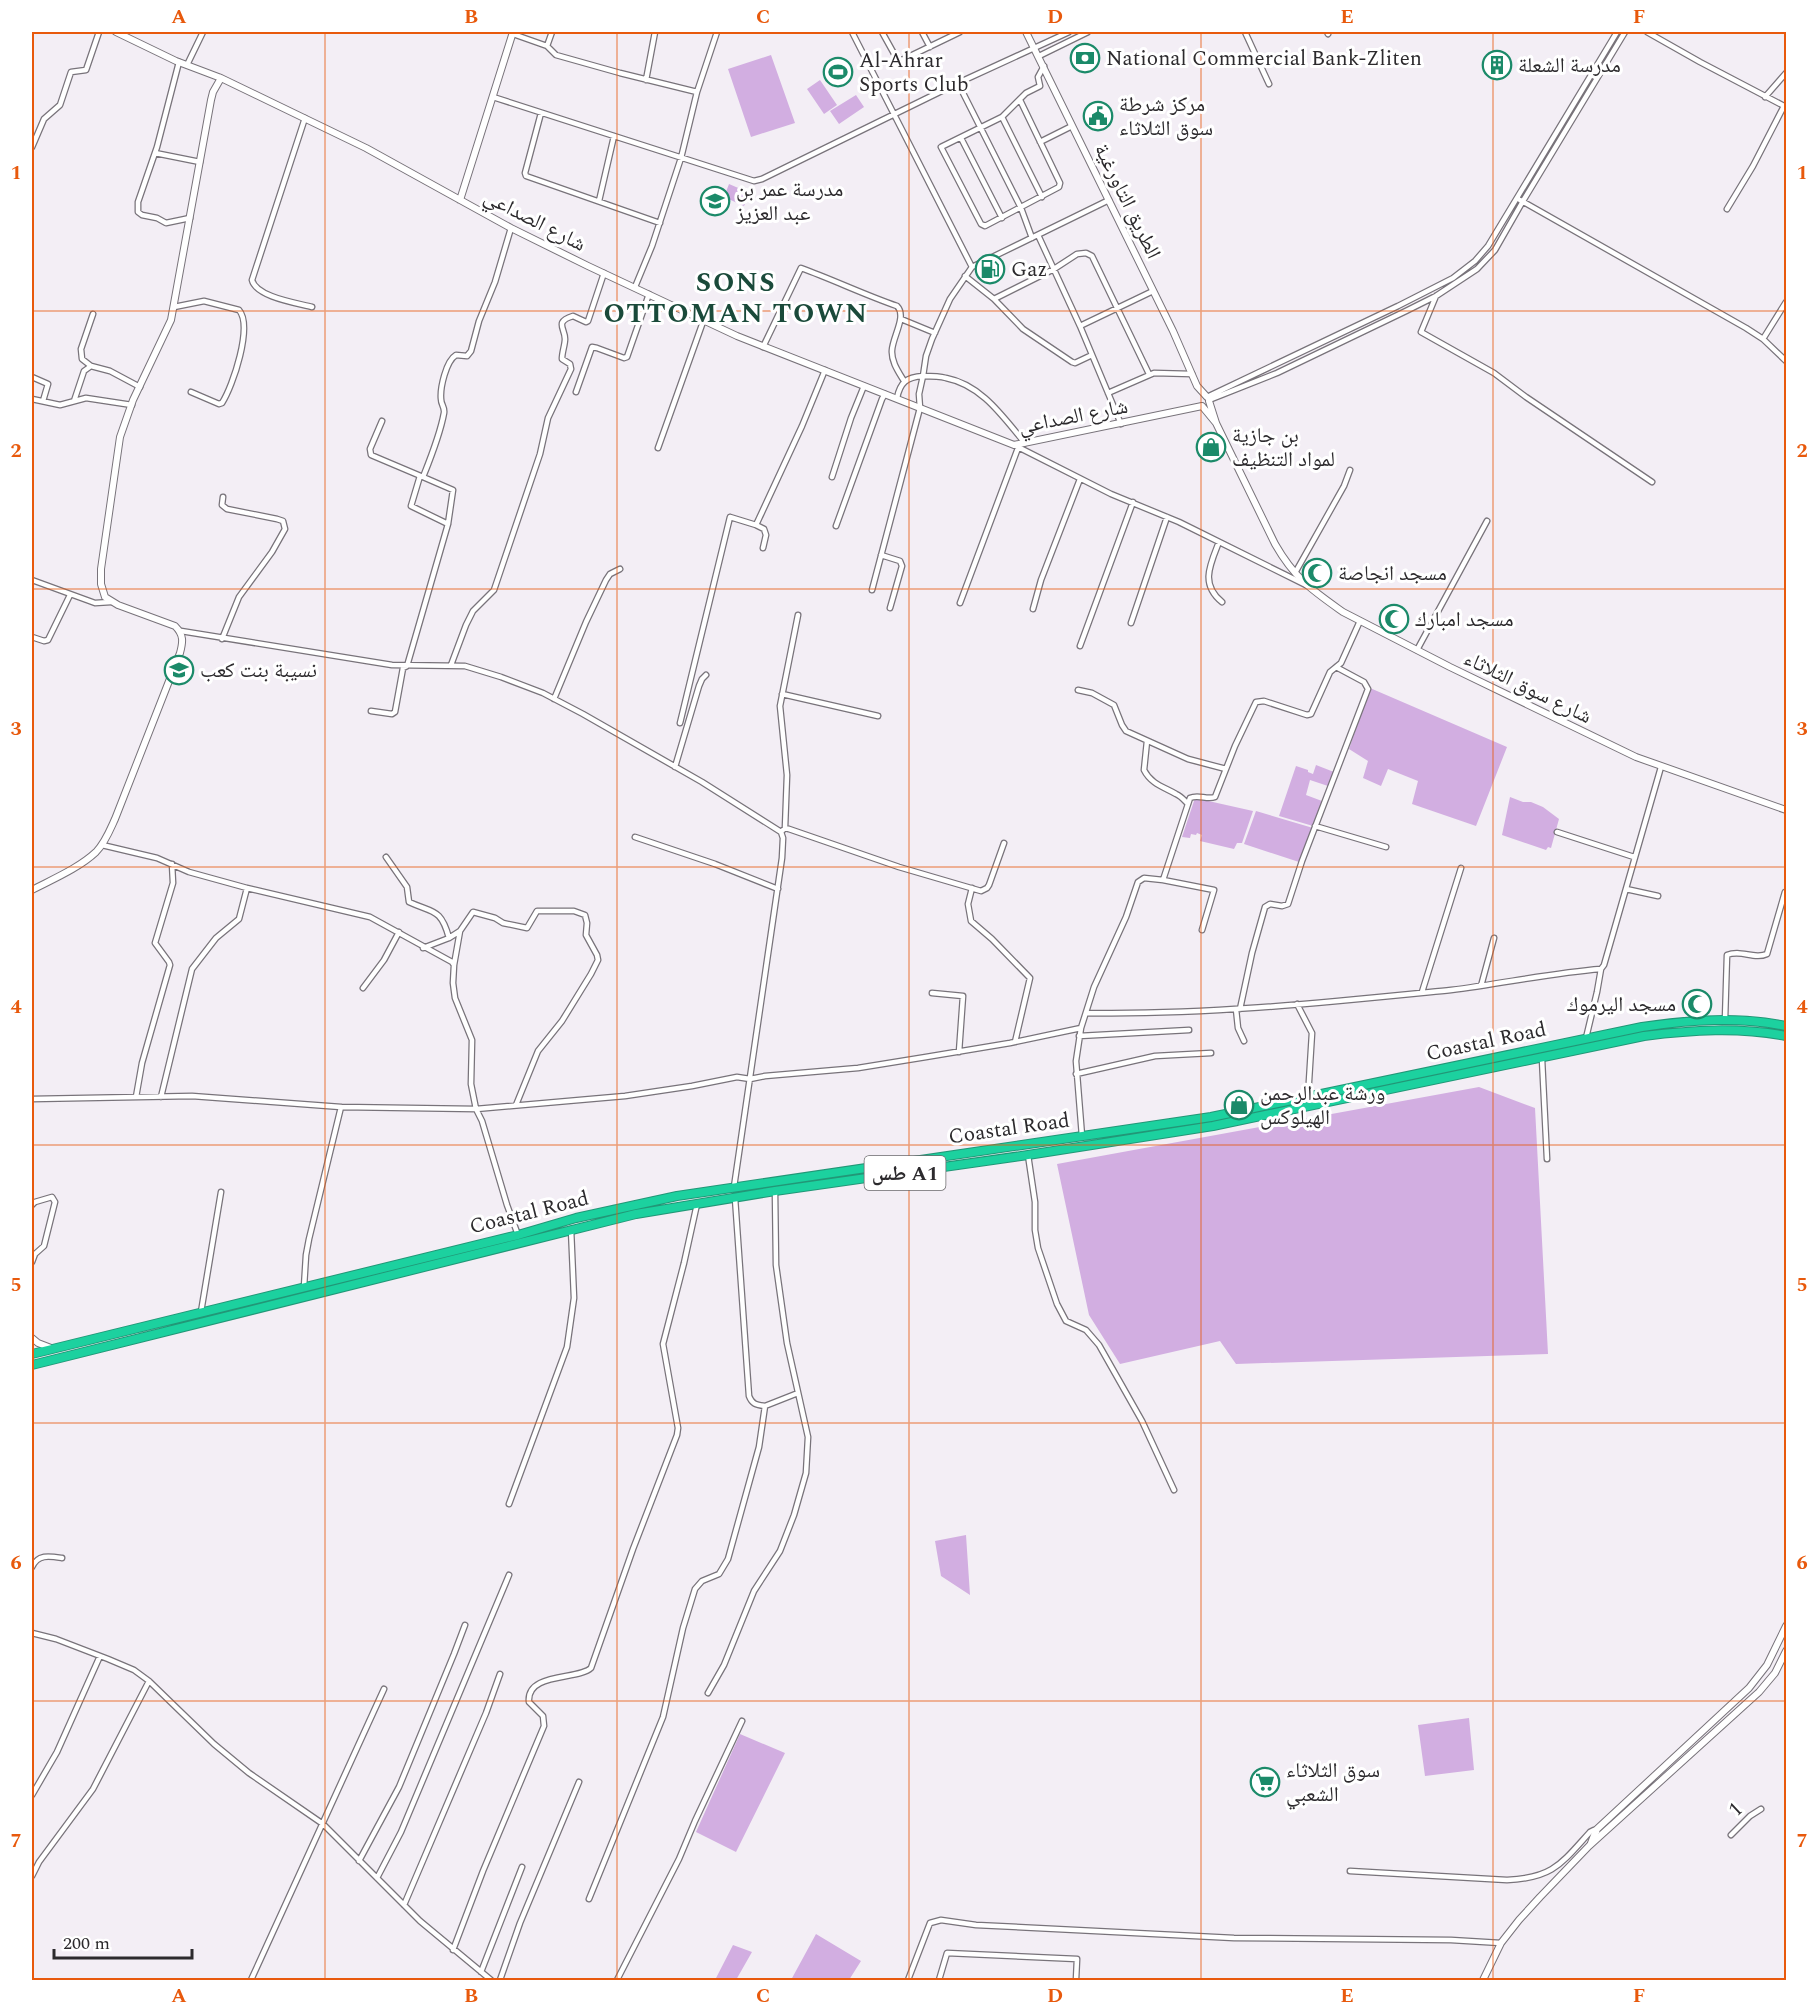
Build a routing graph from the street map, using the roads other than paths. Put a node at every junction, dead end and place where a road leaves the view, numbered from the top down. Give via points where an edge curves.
1 (99, 32) edge
2 (116, 32) edge
3 (202, 32) edge
4 (552, 32) edge
5 (655, 32) edge
6 (717, 32) edge
7 (852, 32) edge
8 (882, 32) edge
9 (922, 32) edge
10 (959, 32) edge
11 (1026, 32) edge
12 (1070, 32) edge
13 (1088, 32) edge
14 (1245, 32) edge
15 (1617, 32) edge
16 (1625, 32) edge
17 (1647, 32) edge
18 (513, 33) edge
19 (547, 46) junction
20 (930, 47) junction
21 (1035, 48) junction
22 (1039, 56) junction
23 (179, 62) junction
24 (188, 65) junction
25 (1044, 66) junction
26 (1786, 73) edge
27 (221, 78) junction
28 (646, 80) junction
29 (958, 83) junction
30 (1269, 84) dead end
31 (697, 92) junction
32 (493, 97) junction
33 (1765, 97) junction
34 (1020, 100) junction
35 (1785, 107) edge
36 (1572, 108) junction
37 (1578, 111) junction
38 (541, 112) junction
39 (894, 114) junction
40 (1002, 117) junction
41 (305, 118) junction
42 (1072, 126) junction
43 (981, 129) junction
44 (614, 136) junction
45 (961, 138) junction
46 (1040, 142) junction
47 (32, 147) edge
48 (155, 153) junction
49 (681, 158) junction
50 (200, 162) junction
51 (1042, 197) junction
52 (1516, 199) junction
53 (460, 200) junction
54 (1109, 200) junction
55 (599, 201) junction
56 (1523, 201) junction
57 (1021, 208) junction
58 (1727, 208) dead end
59 (190, 218) junction
60 (1002, 218) junction
61 (660, 223) junction
62 (511, 228) junction
63 (1038, 235) junction
64 (1032, 238) junction
65 (972, 267) junction
66 (1054, 269) junction
67 (604, 273) junction
68 (965, 276) junction
69 (636, 287) junction
70 (1153, 291) junction
71 (649, 294) junction
72 (1436, 296) junction
73 (994, 299) junction
74 (1786, 302) edge
75 (174, 307) junction
76 (312, 307) dead end
77 (1116, 309) junction
78 (93, 314) dead end
79 (901, 318) junction
80 (704, 319) junction
81 (1080, 326) junction
82 (1343, 332) junction
83 (935, 333) junction
84 (1347, 339) junction
85 (1763, 339) junction
86 (763, 347) junction
87 (1092, 355) junction
88 (1786, 361) edge
89 (91, 366) junction
90 (825, 370) junction
91 (1192, 374) junction
92 (1149, 375) junction
93 (32, 376) edge
94 (922, 376) junction
95 (904, 381) junction
96 (864, 386) junction
97 (140, 387) junction
98 (191, 392) dead end
99 (576, 392) dead end
100 (1108, 393) junction
101 (885, 394) junction
102 (897, 398) junction
103 (32, 399) edge
104 (1205, 400) junction
105 (43, 401) junction
106 (74, 401) junction
107 (132, 405) junction
108 (920, 408) junction
109 (382, 421) dead end
110 (1121, 424) junction
111 (1025, 443) junction
112 (1016, 447) junction
113 (657, 448) dead end
114 (1350, 470) dead end
115 (421, 477) junction
116 (832, 477) dead end
117 (1080, 479) junction
118 (1652, 483) dead end
119 (223, 497) dead end
120 (1133, 502) junction
121 (1167, 517) junction
122 (1488, 521) dead end
123 (448, 524) junction
124 (756, 525) junction
125 (836, 526) dead end
126 (1219, 542) junction
127 (763, 548) dead end
128 (881, 555) junction
129 (620, 569) dead end
130 (1295, 573) junction
131 (32, 580) edge
132 (1306, 585) junction
133 (872, 590) dead end
134 (70, 595) junction
135 (111, 602) junction
136 (1222, 602) dead end
137 (960, 603) dead end
138 (890, 608) dead end
139 (1033, 609) dead end
140 (798, 615) dead end
141 (1360, 621) junction
142 (1131, 623) dead end
143 (181, 632) junction
144 (32, 637) edge
145 (222, 639) junction
146 (1080, 646) dead end
147 (1417, 650) junction
148 (451, 665) junction
149 (407, 666) junction
150 (1336, 667) junction
151 (706, 675) dead end
152 (1078, 690) dead end
153 (782, 694) junction
154 (554, 699) junction
155 (372, 711) dead end
156 (878, 716) dead end
157 (680, 723) dead end
158 (1146, 741) junction
159 (675, 767) junction
160 (1661, 767) junction
161 (1226, 769) junction
162 (1188, 804) junction
163 (1786, 810) edge
164 (1316, 826) junction
165 (783, 830) junction
166 (1557, 832) dead end
167 (635, 837) dead end
168 (1004, 843) dead end
169 (102, 845) junction
170 (1386, 847) dead end
171 (386, 857) dead end
172 (1634, 857) junction
173 (172, 864) junction
174 (1461, 868) dead end
175 (1163, 880) junction
176 (247, 888) junction
177 (972, 888) junction
178 (778, 889) junction
179 (1626, 889) junction
180 (32, 890) edge
181 (1785, 892) dead end
182 (1658, 896) dead end
183 (1202, 930) dead end
184 (460, 931) junction
185 (399, 932) junction
186 (449, 938) junction
187 (1494, 938) dead end
188 (423, 948) junction
189 (454, 965) junction
190 (1601, 969) junction
191 (1481, 986) junction
192 (363, 988) dead end
193 (1422, 992) junction
194 (932, 993) dead end
195 (1297, 1004) junction
196 (1238, 1009) junction
197 (1087, 1013) junction
198 (1725, 1020) junction
199 (1786, 1026) edge
200 (1081, 1028) junction
201 (1189, 1030) dead end
202 (1079, 1036) junction
203 (1786, 1036) edge
204 (1586, 1038) junction
205 (1244, 1041) dead end
206 (1015, 1042) junction
207 (959, 1052) junction
208 (1211, 1053) dead end
209 (1491, 1058) junction
210 (1542, 1059) junction
211 (1492, 1069) junction
212 (1076, 1074) junction
213 (750, 1079) junction
214 (136, 1097) junction
215 (162, 1097) junction
216 (1308, 1097) junction
217 (32, 1100) edge
218 (516, 1105) junction
219 (341, 1107) junction
220 (476, 1109) junction
221 (1082, 1136) junction
222 (1028, 1155) junction
223 (1547, 1159) dead end
224 (851, 1169) junction
225 (853, 1180) junction
226 (734, 1187) junction
227 (775, 1191) junction
228 (221, 1192) dead end
229 (735, 1198) junction
230 (697, 1204) junction
231 (32, 1205) edge
232 (571, 1229) junction
233 (518, 1235) junction
234 (32, 1262) edge
235 (303, 1287) junction
236 (224, 1306) junction
237 (201, 1312) junction
238 (225, 1316) junction
239 (32, 1338) edge
240 (54, 1349) junction
241 (32, 1354) edge
242 (32, 1365) edge
243 (798, 1393) junction
244 (765, 1406) junction
245 (1174, 1490) dead end
246 (509, 1504) dead end
247 (62, 1558) dead end
248 (32, 1567) edge
249 (509, 1575) dead end
250 (465, 1625) dead end
251 (1786, 1626) edge
252 (32, 1633) edge
253 (1786, 1651) edge
254 (100, 1656) junction
255 (500, 1674) dead end
256 (149, 1681) junction
257 (384, 1689) dead end
258 (708, 1693) dead end
259 (742, 1721) dead end
260 (579, 1782) dead end
261 (32, 1795) edge
262 (1761, 1809) dead end
263 (323, 1824) junction
264 (1596, 1830) junction
265 (1731, 1835) dead end
266 (1601, 1836) junction
267 (1589, 1846) junction
268 (359, 1861) junction
269 (522, 1867) dead end
270 (1350, 1871) dead end
271 (32, 1876) edge
272 (377, 1878) junction
273 (590, 1899) dead end
274 (404, 1905) junction
275 (1501, 1943) junction
276 (453, 1950) junction
277 (481, 1972) junction
278 (251, 1980) edge
279 (491, 1980) edge
280 (500, 1980) edge
281 (617, 1980) edge
282 (908, 1980) edge
283 (939, 1980) edge
284 (1076, 1980) edge
285 (1483, 1980) edge

1 - 47 street via 86,70 71,72 60,105 44,119
2 - 23 street, شارع الصداعي
3 - 24 street
4 - 19 street
5 - 28 street
6 - 31 street
7 - 39 street
8 - 20 street via 897,59
9 - 20 street
10 - 20 street
11 - 21 street, الطريق التاورغية
12 - 21 street
13 - 22 street
14 - 30 street
15 - 36 street
16 - 37 street
17 - 33 street
18 - 19 street
18 - 32 street
19 - 28 street via 556,55
21 - 22 street, الطريق التاورغية
21 - 29 street
22 - 25 street, الطريق التاورغية
23 - 24 street, شارع الصداعي
23 - 48 street
24 - 27 street, شارع الصداعي
25 - 34 street via 1038,77 1040,86
25 - 42 street, الطريق التاورغية
26 - 33 street
27 - 41 street, شارع الصداعي
27 - 50 street via 213,92
28 - 31 street
29 - 39 street
29 - 43 street
31 - 49 street
32 - 38 street
32 - 53 street
33 - 35 street
34 - 40 street
34 - 46 street
35 - 58 street
36 - 37 street
36 - 52 street
37 - 56 street
38 - 44 street
38 - 55 street via 525,175
39 - 49 street via 754,181
39 - 65 street
40 - 43 street
40 - 51 street
41 - 53 street, شارع الصداعي
41 - 76 street via 252,280 276,298
42 - 46 street
42 - 54 street, الطريق التاورغية
43 - 45 street
43 - 57 street
44 - 49 street
44 - 55 street
45 - 60 street
45 - 60 street via 941,147 981,224 988,226
46 - 51 street via 1060,183
48 - 50 street
48 - 59 street via 138,212 166,223
49 - 61 street
50 - 59 street
51 - 57 street
52 - 56 street
52 - 82 street via 1488,246 1468,267
53 - 62 street, شارع الصداعي
54 - 63 street
54 - 70 street, الطريق التاورغية
55 - 61 street
56 - 72 street via 1485,261
56 - 85 street
57 - 60 street
57 - 64 street
59 - 75 street
61 - 69 street
62 - 67 street, شارع الصداعي
62 - 115 street via 471,351 467,356 456,355 450,360 441,398 444,410
63 - 64 street
63 - 66 street
64 - 65 street
65 - 68 street
66 - 73 street
66 - 77 street via 1077,254 1092,256
66 - 81 street
67 - 69 street, شارع الصداعي
67 - 148 street via 588,321 573,316 562,323 565,338 561,359 571,369 548,418 494,590 473,611
68 - 73 street
68 - 83 street via 950,298
69 - 71 street, شارع الصداعي
70 - 77 street
70 - 91 street, الطريق التاورغية
71 - 80 street, شارع الصداعي
71 - 99 street via 627,357 592,347
72 - 84 street
72 - 118 street via 1421,332 1494,373
73 - 87 street via 1023,329 1072,362
74 - 85 street
75 - 97 street
75 - 98 street via 208,301 242,314 240,356 222,403
77 - 81 street
77 - 92 street
78 - 89 street via 81,349 82,359
79 - 83 street
79 - 86 street via 897,306 801,268
79 - 95 street via 892,352
80 - 86 street, شارع الصداعي
80 - 113 street
81 - 87 street
82 - 84 street
82 - 104 street
83 - 94 street
84 - 104 street via 1276,373
85 - 88 street
86 - 90 street, شارع الصداعي
87 - 100 street
89 - 97 street via 111,371
89 - 106 street via 84,371
90 - 96 street, شارع الصداعي
90 - 124 street
91 - 92 street
91 - 104 street, الطريق التاورغية
92 - 100 street
93 - 105 street via 48,384
94 - 95 street
94 - 108 street
94 - 111 street via 947,378 976,390
95 - 102 street
96 - 101 street, شارع الصداعي
96 - 116 street
97 - 107 street
100 - 110 street
101 - 102 street, شارع الصداعي
101 - 125 street
102 - 108 street, شارع الصداعي
103 - 105 street
104 - 110 street, شارع الصداعي via 1192,408
104 - 130 street, شارع سوق الثلاثاء via 1275,544
105 - 106 street via 60,405
106 - 107 street via 86,398
107 - 135 street via 117,454 101,569 102,591
108 - 112 street, شارع الصداعي
108 - 128 street
109 - 115 street via 371,455
110 - 111 street, شارع الصداعي
111 - 112 street, شارع الصداعي
112 - 117 street
112 - 137 street
114 - 130 street
115 - 123 street via 453,490
115 - 123 street via 411,506
117 - 120 street
117 - 139 street
119 - 145 street via 222,505 227,509 283,521 285,529 239,597
120 - 121 street
120 - 146 street
121 - 126 street
121 - 142 street
122 - 147 street
123 - 149 street
124 - 127 street via 765,531
124 - 157 street via 730,517
126 - 132 street
126 - 136 street via 1208,578 1212,594
128 - 133 street
128 - 138 street via 902,563
129 - 154 street via 606,580
130 - 132 street, شارع سوق الثلاثاء
131 - 134 street
132 - 141 street, شارع سوق الثلاثاء
134 - 135 street via 95,603
134 - 144 street via 48,640
135 - 143 street via 170,622
140 - 153 street
141 - 147 street, شارع سوق الثلاثاء
141 - 150 street
143 - 145 street
143 - 169 street via 182,645 172,676
145 - 149 street
147 - 160 street, شارع سوق الثلاثاء via 1606,744
148 - 149 street
148 - 154 street via 501,677
149 - 155 street via 403,668 395,712
150 - 161 street via 1311,714 1256,702
150 - 164 street via 1364,682 1368,689
151 - 159 street via 699,686
152 - 158 street via 1113,705 1124,729
153 - 156 street
153 - 165 street via 780,714 787,776
154 - 159 street
158 - 161 street via 1199,763
158 - 162 street via 1146,775
159 - 165 street
160 - 163 street, شارع سوق الثلاثاء
160 - 172 street
161 - 162 street via 1215,797 1192,796
162 - 175 street
164 - 170 street
164 - 196 street via 1288,904 1265,907
165 - 177 street
165 - 178 street
166 - 172 street
167 - 178 street
168 - 177 street via 987,888
169 - 173 street
169 - 180 street via 79,864
171 - 186 street via 407,887 409,902 443,919
172 - 179 street
173 - 176 street
173 - 214 street via 173,883 155,943 170,965
174 - 193 street
175 - 183 street via 1214,890
175 - 197 street via 1144,878 1138,882
176 - 185 street via 370,917
176 - 215 street via 239,919 216,938 192,969
177 - 206 street via 968,904 971,921 1030,978
178 - 213 street
179 - 182 street
179 - 190 street
181 - 198 street via 1767,954 1727,955
184 - 186 street
184 - 189 street
184 - 218 street via 476,911 527,928 539,911 577,911 587,919 586,935 597,955 596,966 538,1051
185 - 188 street
185 - 192 street
186 - 188 street
187 - 191 street
188 - 189 street
189 - 220 street via 455,998 472,1040 471,1084
190 - 191 street
190 - 204 street
191 - 193 street
193 - 195 street
194 - 207 street via 963,996
195 - 196 street
195 - 216 street via 1312,1033
196 - 197 street
196 - 205 street via 1238,1028
197 - 200 street
198 - 199 highway, Coastal Road
198 - 204 highway, Coastal Road via 1680,1021
200 - 202 street
200 - 206 street
201 - 202 street
202 - 212 street
203 - 210 highway, Coastal Road / طس A1 via 1724,1029 1681,1031
204 - 209 highway, Coastal Road
206 - 207 street
207 - 213 street
208 - 212 street via 1147,1057
209 - 211 highway
209 - 216 highway, Coastal Road
210 - 211 highway, Coastal Road / طس A1
210 - 223 street
211 - 222 highway, Coastal Road / طس A1 via 1213,1126
212 - 221 street
213 - 218 street via 737,1077 625,1096
213 - 226 street
214 - 215 street
214 - 217 street
215 - 219 street
216 - 221 highway, Coastal Road via 1211,1117
218 - 220 street
219 - 220 street
219 - 235 street via 306,1255
220 - 233 street
221 - 224 highway, Coastal Road
222 - 225 highway, Coastal Road / طس A1
222 - 245 street via 1038,1248 1057,1304 1066,1321 1086,1330 1100,1345
224 - 225 highway
224 - 226 highway, Coastal Road
225 - 227 highway, Coastal Road / طس A1
226 - 233 highway, Coastal Road via 636,1204
227 - 229 highway, Coastal Road / طس A1
227 - 243 street via 776,1265
228 - 237 street
229 - 230 highway, Coastal Road / طس A1
229 - 244 street via 749,1396 755,1404
230 - 232 highway, Coastal Road / طس A1
230 - 276 street via 663,1344 678,1428 673,1449 591,1668 539,1684 528,1698 543,1716 544,1726
231 - 234 street via 52,1197 55,1202 44,1246
232 - 238 highway, Coastal Road / طس A1
232 - 246 street via 574,1298 567,1347
233 - 235 highway, Coastal Road
235 - 236 highway, Coastal Road
236 - 237 highway, Coastal Road
236 - 238 highway
237 - 240 highway, Coastal Road
238 - 242 highway, Coastal Road / طس A1
239 - 240 street
240 - 241 highway, Coastal Road
243 - 244 street
243 - 258 street via 809,1447 800,1499 780,1551 754,1591 724,1665
244 - 273 street via 759,1447 728,1559 719,1574 695,1588 663,1717
247 - 248 street via 41,1557
249 - 272 street via 401,1832
250 - 268 street via 399,1787
251 - 264 street via 1767,1665 1749,1688
252 - 254 street
253 - 266 street via 1759,1692
254 - 256 street
254 - 261 street via 57,1752
255 - 274 street
256 - 263 street via 249,1773
256 - 271 street via 93,1789
257 - 263 street
259 - 281 street via 679,1859
260 - 280 street
262 - 265 street, 1
263 - 268 street
263 - 278 street
264 - 266 street
264 - 267 street
264 - 270 street via 1556,1868 1526,1879
266 - 267 street
267 - 275 street
268 - 272 street
269 - 277 street
272 - 274 street
274 - 276 street
275 - 282 street via 1233,1938 941,1920 930,1923
275 - 285 street
276 - 277 street
277 - 279 street
283 - 284 street via 947,1953 1077,1959

